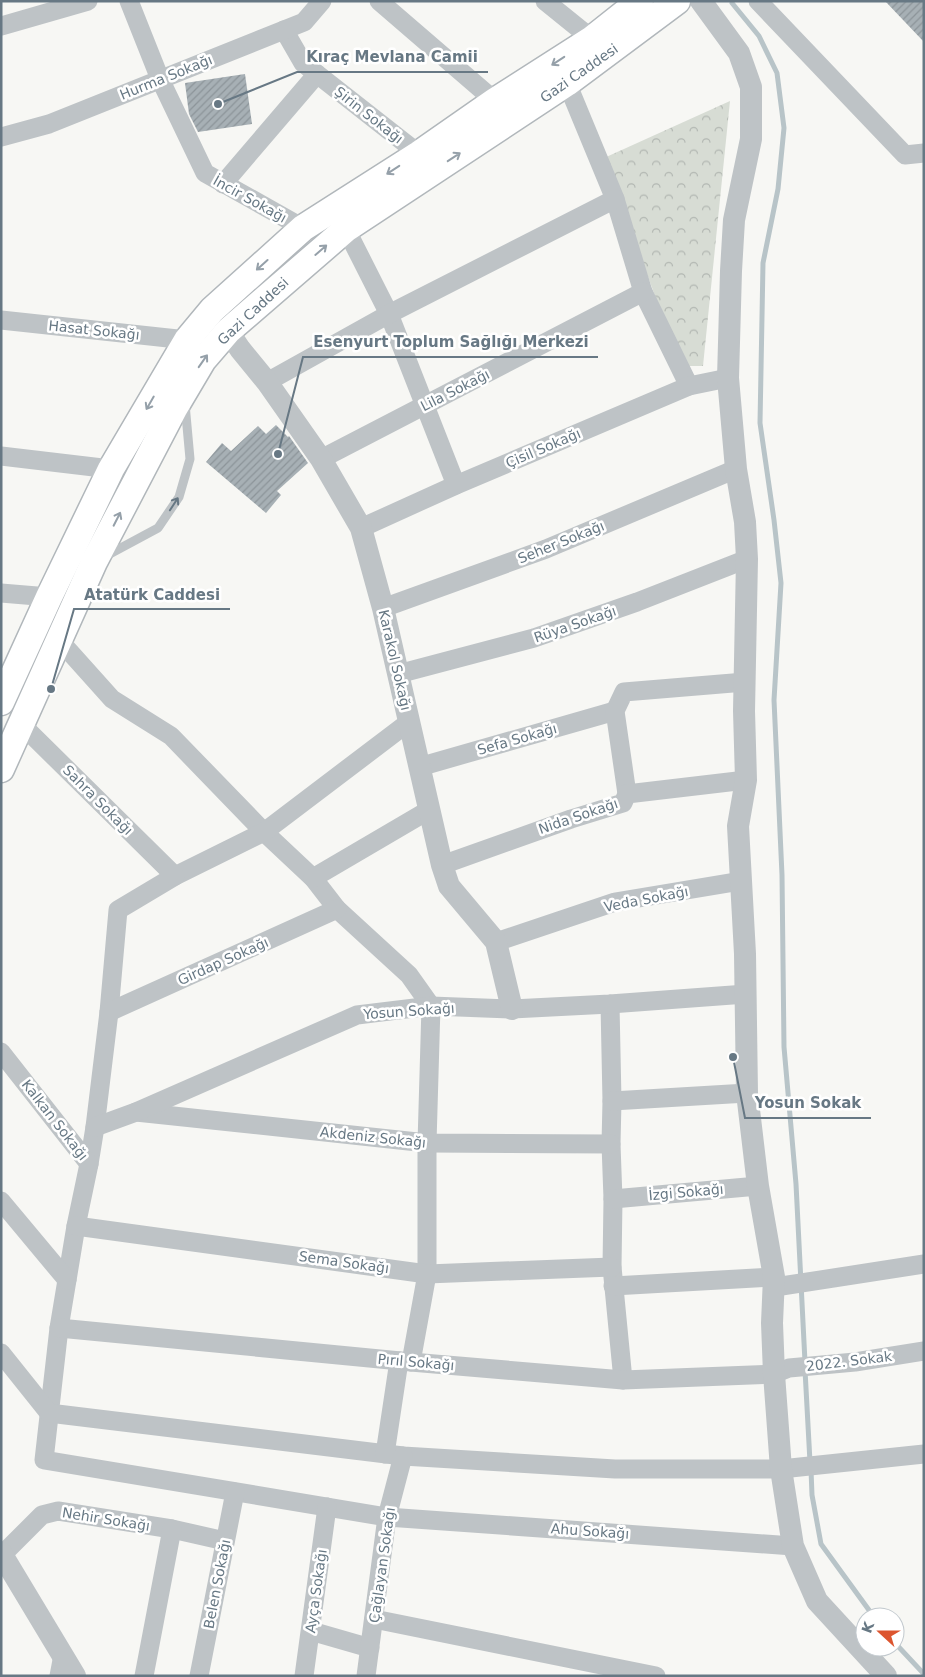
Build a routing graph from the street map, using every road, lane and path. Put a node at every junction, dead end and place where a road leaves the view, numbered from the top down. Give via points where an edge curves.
1 (88, 1) edge
2 (129, 1) edge
3 (322, 1) edge
4 (379, 1) edge
5 (545, 1) edge
6 (640, 1) edge
7 (677, 1) edge
8 (701, 1) edge
9 (758, 1) edge
10 (1, 26) edge
11 (284, 30) junction
12 (592, 39) junction
13 (317, 74) junction
14 (160, 79) junction
15 (567, 83) junction
16 (495, 101) junction
17 (1, 137) edge
18 (924, 153) edge
19 (419, 154) junction
20 (223, 184) junction
21 (615, 200) junction
22 (303, 228) junction
23 (346, 228) junction
24 (642, 292) junction
25 (389, 314) junction
26 (1, 320) edge
27 (228, 330) junction
28 (187, 340) junction
29 (728, 378) junction
30 (268, 382) junction
31 (689, 386) junction
32 (184, 393) junction
33 (424, 406) junction
34 (1, 456) edge
35 (321, 460) junction
36 (736, 469) junction
37 (111, 470) junction
38 (456, 485) junction
39 (360, 528) junction
40 (747, 560) junction
41 (94, 562) junction
42 (1, 593) edge
43 (49, 597) junction
44 (383, 608) junction
45 (60, 641) junction
46 (398, 674) junction
47 (745, 682) junction
48 (1, 702) edge
49 (615, 711) junction
50 (409, 722) junction
51 (22, 724) junction
52 (419, 767) junction
53 (1, 769) edge
54 (746, 780) junction
55 (627, 794) junction
56 (429, 810) junction
57 (264, 832) junction
58 (442, 865) junction
59 (175, 876) junction
60 (313, 878) junction
61 (741, 881) junction
62 (337, 909) junction
63 (496, 942) junction
64 (746, 994) junction
65 (610, 1004) junction
66 (431, 1006) junction
67 (512, 1009) junction
68 (109, 1012) junction
69 (1, 1052) edge
70 (747, 1093) junction
71 (612, 1101) junction
72 (136, 1112) junction
73 (95, 1127) junction
74 (427, 1143) junction
75 (611, 1144) junction
76 (89, 1164) junction
77 (758, 1186) junction
78 (613, 1199) junction
79 (1, 1201) edge
80 (76, 1226) junction
81 (924, 1264) edge
82 (612, 1267) junction
83 (427, 1274) junction
84 (67, 1280) junction
85 (778, 1284) junction
86 (613, 1286) junction
87 (59, 1328) junction
88 (924, 1351) edge
89 (1, 1353) edge
90 (405, 1362) junction
91 (782, 1371) junction
92 (623, 1380) junction
93 (49, 1413) junction
94 (384, 1454) junction
95 (924, 1454) edge
96 (403, 1456) junction
97 (786, 1469) junction
98 (234, 1492) junction
99 (327, 1507) junction
100 (387, 1517) junction
101 (172, 1529) junction
102 (225, 1541) junction
103 (792, 1546) junction
104 (4, 1561) edge
105 (374, 1619) junction
106 (311, 1631) junction
107 (370, 1648) junction
108 (61, 1665) edge
109 (75, 1676) edge
110 (144, 1676) edge
111 (199, 1676) edge
112 (304, 1676) edge
113 (366, 1676) edge
114 (656, 1676) edge
115 (886, 1676) edge

1 - 10 street
2 - 14 street, İncir Sokağı
3 - 11 street, Hurma Sokağı via 304,22
4 - 16 street
5 - 12 street
6 - 12 main road, Gazi Caddesi
7 - 15 main road, Gazi Caddesi
8 - 29 street via 739,53 751,87 751,139 734,220
9 - 18 street via 905,155
11 - 13 street, Şirin Sokağı via 303,63
11 - 14 street, Hurma Sokağı
12 -> 16 main road, Gazi Caddesi
13 - 19 street, Şirin Sokağı
13 - 20 street
14 - 17 street, Hurma Sokağı via 49,124
14 - 20 street, İncir Sokağı via 204,173
15 - 21 street
23 -> 15 main road, Gazi Caddesi
16 - 19 main road, Gazi Caddesi
19 -> 22 main road, Gazi Caddesi
20 - 22 street, İncir Sokağı
21 - 24 street
21 - 25 street
22 -> 28 main road, Gazi Caddesi via 212,310
23 - 25 street
27 -> 23 main road, Gazi Caddesi
24 - 31 street
24 - 33 street, Lila Sokağı
25 - 30 street
25 - 33 street
26 - 28 street, Hasat Sokağı
27 - 30 street, Karakol Sokağı
32 -> 27 main road, Gazi Caddesi via 203,360
28 -> 37 main road, Gazi Caddesi
29 - 31 street, Çisil Sokağı
29 - 36 street
30 - 35 street, Karakol Sokağı
31 - 38 street, Çisil Sokağı
41 -> 32 main road, Gazi Caddesi
41 -> 32 lane via 158,528 179,497 190,459
33 - 35 street, Lila Sokağı
33 - 38 street
34 - 37 street
35 - 39 street, Karakol Sokağı
36 - 40 street via 745,522
36 - 44 street, Seher Sokağı via 546,549
37 - 43 main road, Gazi Caddesi
38 - 39 street, Çisil Sokağı
39 - 44 street, Karakol Sokağı
40 - 46 street, Rüya Sokağı via 534,638
40 - 47 street
41 - 45 main road, Gazi Caddesi
42 - 43 street
43 - 48 main road, Gazi Caddesi
44 - 46 street, Karakol Sokağı
45 - 51 main road, Gazi Caddesi
45 - 57 street via 112,699 171,736
46 - 50 street, Karakol Sokağı
47 - 49 street via 624,692
47 - 54 street
49 - 52 street, Sefa Sokağı
49 - 55 street
50 - 52 street, Karakol Sokağı
50 - 57 street
51 - 53 main road, Gazi Caddesi
51 - 59 street, Sahra Sokağı
52 - 56 street, Karakol Sokağı
54 - 55 street, Nida Sokağı
54 - 61 street via 738,826
55 - 58 street, Nida Sokağı via 622,803
56 - 58 street, Karakol Sokağı
56 - 60 street
57 - 59 street
57 - 60 street
58 - 63 street, Karakol Sokağı via 449,886
59 - 68 street via 118,910
60 - 62 street
61 - 63 street, Veda Sokağı via 615,902
61 - 64 street
62 - 66 street via 409,975
62 - 68 street, Girdap Sokağı
63 - 67 street, Karakol Sokağı
64 - 65 street, Yosun Sokağı
64 - 70 street
65 - 67 street, Yosun Sokağı
65 - 71 street
66 - 67 street, Yosun Sokağı
66 - 72 street, Yosun Sokağı via 357,1014
66 - 74 street
68 - 73 street
69 - 76 street, Kalkan Sokağı
70 - 71 street
70 - 77 street
71 - 75 street
72 - 73 street, Yosun Sokağı
72 - 74 street, Akdeniz Sokağı
73 - 76 street
74 - 75 street, Akdeniz Sokağı
74 - 83 street
75 - 78 street
76 - 80 street
77 - 78 street, İzgi Sokağı
77 - 85 street
78 - 82 street
79 - 84 street
80 - 83 street, Sema Sokağı
80 - 84 street
81 - 85 street via 817,1282
82 - 83 street, Sema Sokağı
82 - 86 street
83 - 90 street
84 - 87 street
85 - 86 street
85 - 91 street via 772,1323
86 - 92 street
87 - 90 street, Pırıl Sokağı
87 - 93 street
88 - 91 street, 2022. Sokak
89 - 93 street
90 - 92 street, Pırıl Sokağı
90 - 94 street
91 - 92 street, Pırıl Sokağı
91 - 97 street
93 - 94 street
93 - 98 street, Ahu Sokağı via 44,1460
94 - 96 street
95 - 97 street
96 - 97 street via 615,1469
96 - 100 street, Çağlayan Sokağı
97 - 103 street
98 - 99 street, Ahu Sokağı
98 - 102 street, Belen Sokağı
99 - 100 street, Ahu Sokağı
99 - 106 street, Ayça Sokağı
100 - 103 street, Ahu Sokağı
100 - 105 street, Çağlayan Sokağı
101 - 102 street, Nehir Sokağı
101 - 104 street, Nehir Sokağı via 58,1510 42,1515
101 - 110 street
102 - 111 street, Belen Sokağı
103 - 115 street via 817,1601
104 - 108 street
105 - 107 street, Çağlayan Sokağı
105 - 114 street
106 - 107 street
106 - 112 street, Ayça Sokağı
107 - 113 street, Çağlayan Sokağı
108 - 109 street

